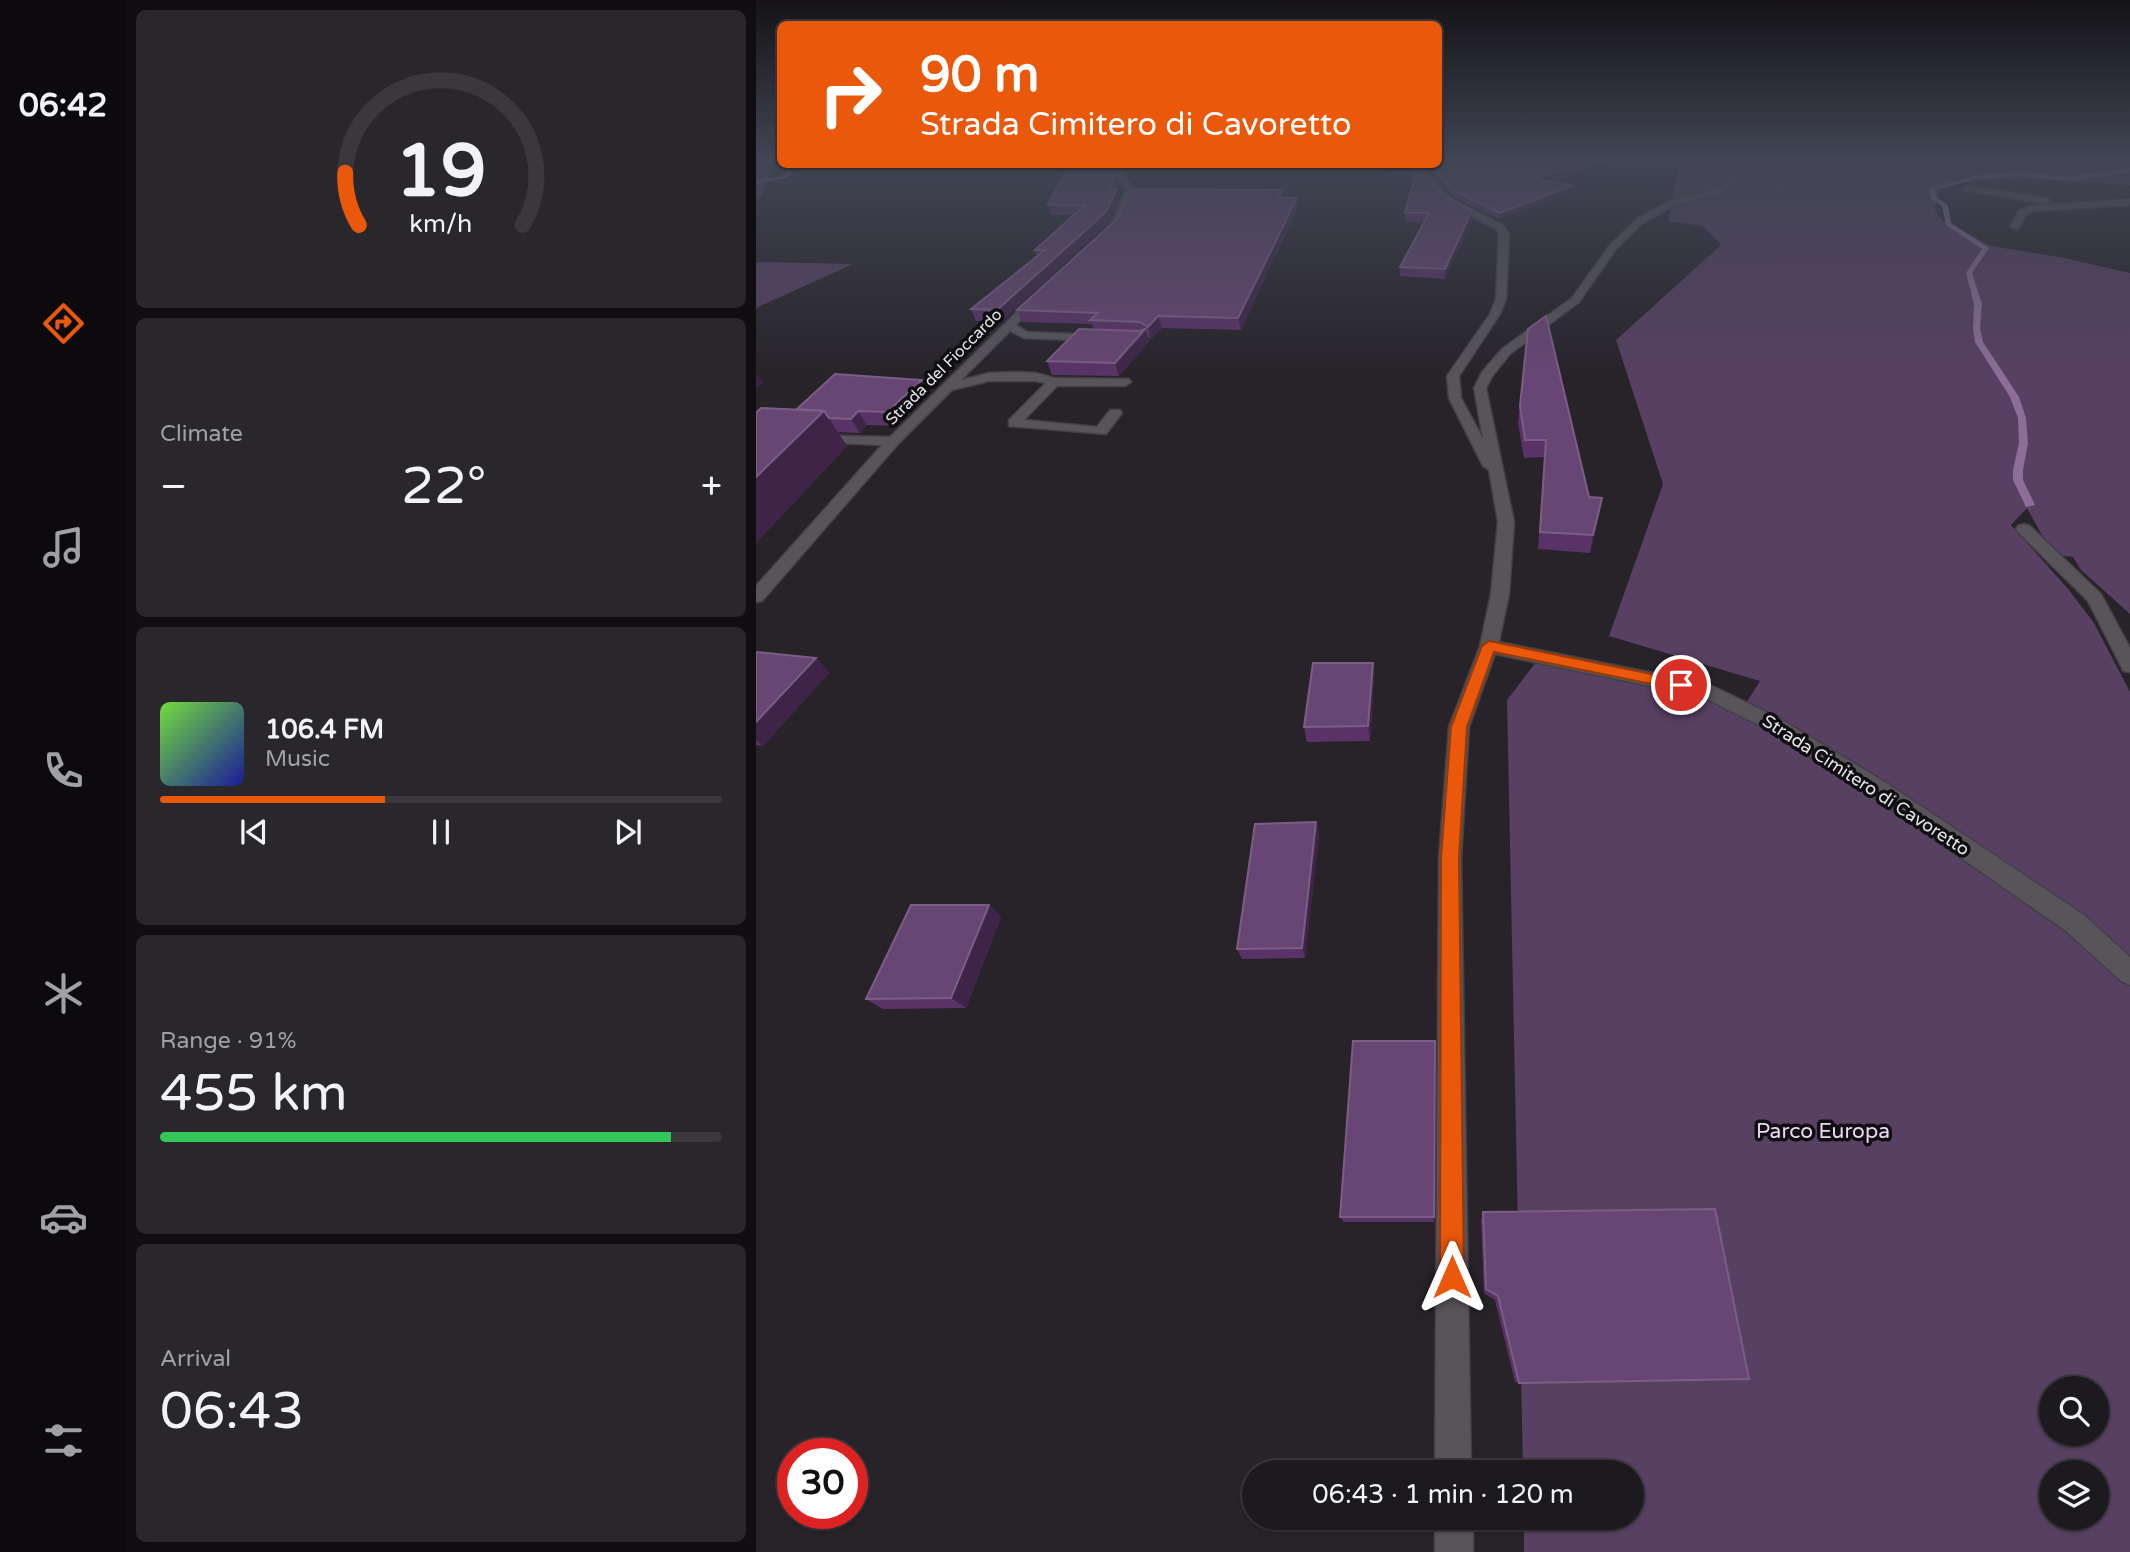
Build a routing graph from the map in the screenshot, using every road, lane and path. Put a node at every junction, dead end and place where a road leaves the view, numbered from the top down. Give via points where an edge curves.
1 (1503, 232) edge
2 (1629, 232) edge
3 (1046, 290) edge
4 (1006, 327) junction
5 (1116, 338) edge
6 (1054, 382) junction
7 (1125, 382) dead end
8 (946, 388) junction
9 (1115, 412) dead end
10 (801, 437) edge
11 (893, 441) junction
12 (1500, 483) junction
13 (2024, 529) dead end
14 (756, 597) edge
15 (1489, 646) junction
16 (2130, 666) edge
17 (2130, 973) edge
18 (1453, 1460) edge
19 (1454, 1530) edge
20 (1454, 1552) edge

1 - 12 street via 1502,299 1453,376 1461,413
2 - 12 street via 1611,249 1581,295 1527,334 1486,373 1480,388
3 - 4 street, Strada del Fioccardo
4 - 5 street via 1024,335
4 - 8 street, Strada del Fioccardo
6 - 7 street
6 - 8 street via 1036,377 989,377
6 - 9 street via 1014,424 1101,431
8 - 11 street, Strada del Fioccardo
10 - 11 street
11 - 14 street, Strada del Fioccardo
12 - 15 street via 1506,522 1500,594
13 - 16 street via 2095,598
15 - 17 street, Strada Cimitero di Cavoretto via 1708,691 1772,723 1880,790 2075,923
15 - 18 street via 1459,727 1450,858
19 - 20 street

